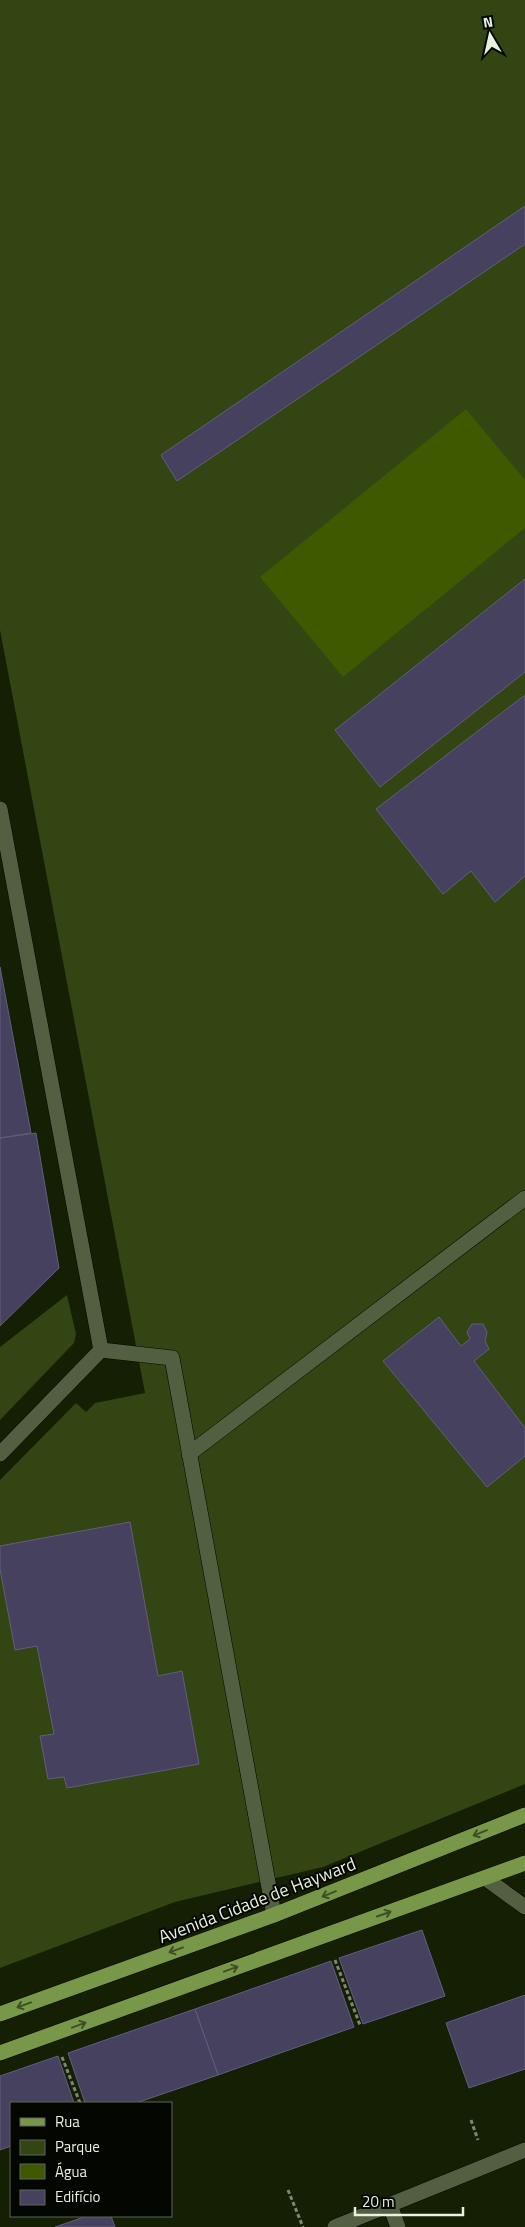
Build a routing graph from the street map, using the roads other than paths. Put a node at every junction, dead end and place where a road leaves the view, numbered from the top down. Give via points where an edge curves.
1 (0, 809) edge
2 (525, 1198) edge
3 (101, 1350) junction
4 (0, 1454) edge
5 (189, 1454) junction
6 (525, 1816) edge
7 (525, 1863) edge
8 (485, 1878) junction
9 (525, 1906) edge
10 (274, 1915) junction
11 (0, 2014) edge
12 (0, 2053) edge
13 (525, 2150) edge
14 (390, 2204) junction
15 (335, 2227) edge
16 (398, 2227) edge

1 - 3 street
2 - 5 street
3 - 4 street
3 - 5 street via 172,1358
5 - 10 street
6 -> 10 main road, Avenida Cidade de Hayward
7 - 8 main road
8 - 9 street
12 -> 8 main road
10 -> 11 main road, Avenida Cidade de Hayward
13 - 14 street
14 - 15 street
14 - 16 street

